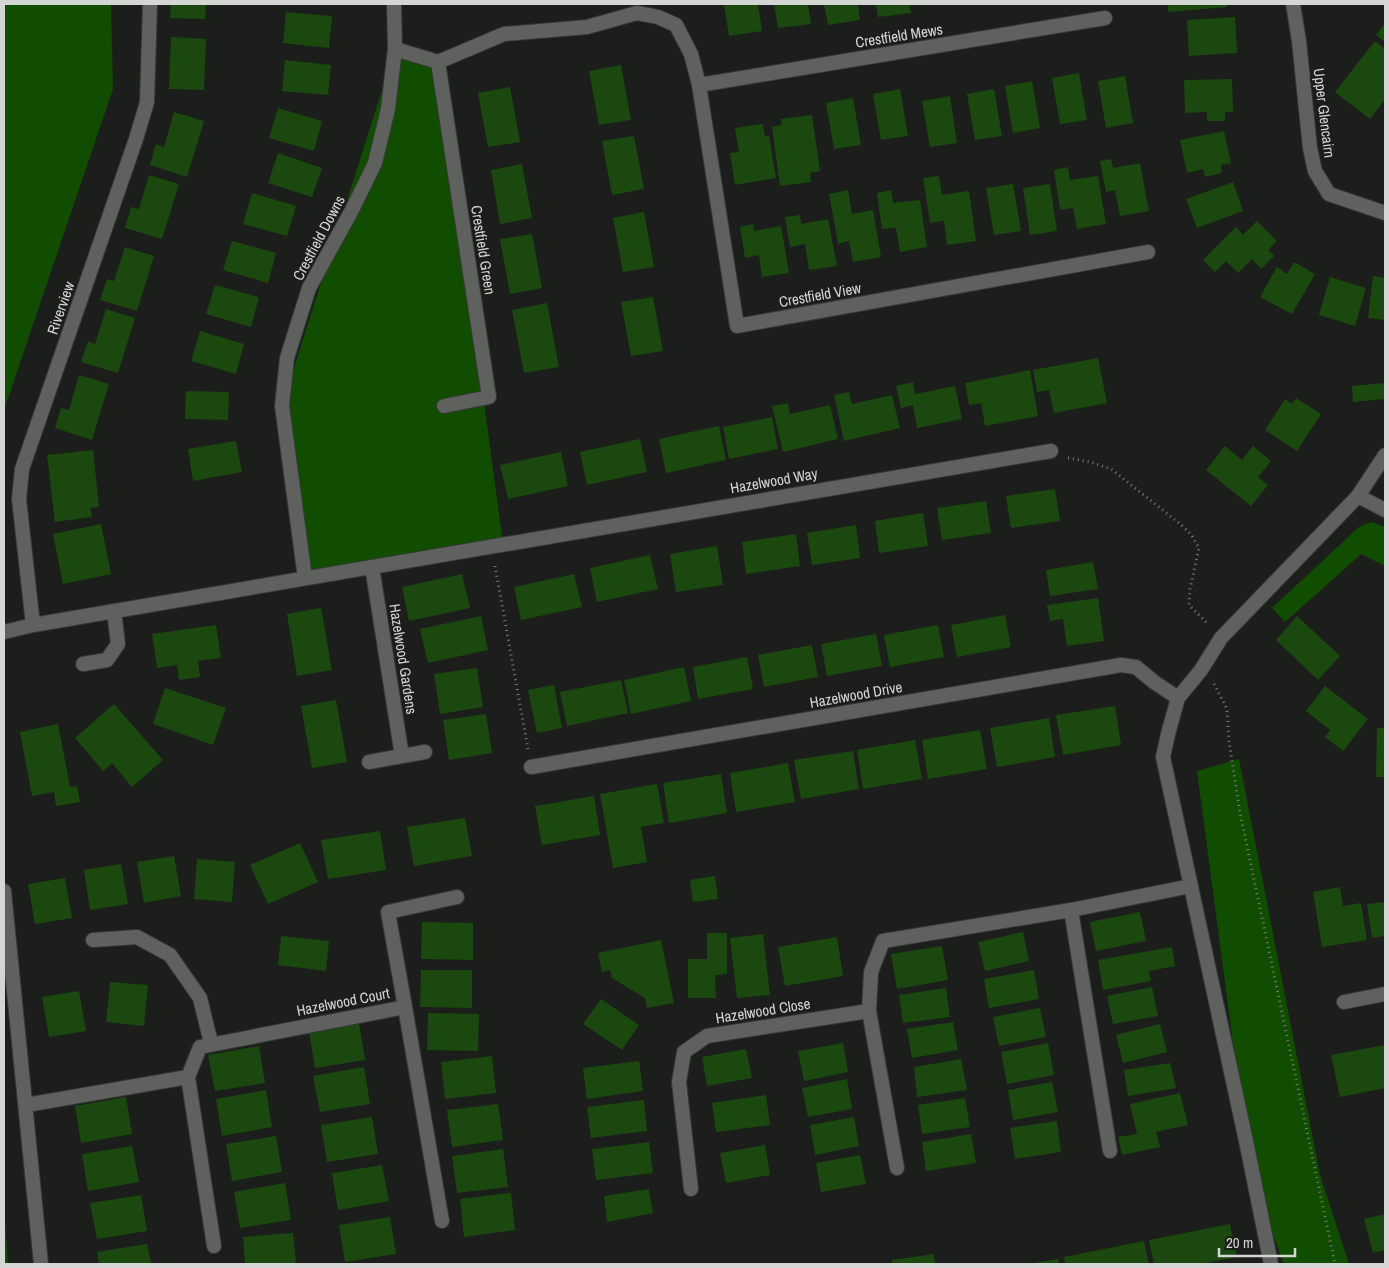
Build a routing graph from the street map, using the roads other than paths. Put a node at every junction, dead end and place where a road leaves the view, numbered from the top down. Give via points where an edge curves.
1 (150, 4) edge
2 (394, 4) edge
3 (1293, 4) edge
4 (636, 9) edge
5 (1105, 18) dead end
6 (395, 49) junction
7 (438, 62) junction
8 (699, 85) junction
9 (1385, 213) edge
10 (1148, 252) dead end
11 (444, 406) dead end
12 (1051, 451) road end
13 (1385, 454) edge
14 (1358, 496) junction
15 (1385, 510) edge
16 (372, 567) junction
17 (305, 578) junction
18 (114, 611) junction
19 (33, 625) junction
20 (4, 632) edge
21 (83, 664) dead end
22 (1178, 698) junction
23 (426, 752) dead end
24 (402, 756) junction
25 (369, 762) dead end
26 (531, 767) road end
27 (1190, 886) junction
28 (4, 891) edge
29 (457, 897) dead end
30 (1071, 910) junction
31 (93, 940) dead end
32 (1385, 994) edge
33 (1344, 1002) dead end
34 (405, 1007) junction
35 (869, 1011) junction
36 (211, 1044) junction
37 (188, 1077) junction
38 (26, 1105) junction
39 (1110, 1151) dead end
40 (897, 1168) dead end
41 (691, 1189) dead end
42 (442, 1221) dead end
43 (214, 1246) dead end
44 (41, 1264) edge
45 (1270, 1264) edge

1 - 19 street, Riverview via 147,102 22,469 19,499
2 - 6 street, Crestfield Downs
3 - 9 street, Upper Glencairn via 1315,170 1329,194
4 - 7 street via 587,27 504,34
4 - 8 street via 676,25 691,54
5 - 8 street, Crestfield Mews
6 - 7 street
6 - 17 street, Crestfield Downs via 388,110 375,163 309,288 287,358 282,406
7 - 11 street, Crestfield Green via 489,397
8 - 10 street, Crestfield View via 737,326
12 - 16 street, Hazelwood Way
13 - 14 street
14 - 15 street
14 - 22 street via 1221,638
16 - 17 street, Hazelwood Way
16 - 24 street, Hazelwood Gardens
17 - 18 street, Hazelwood Way
18 - 19 street, Hazelwood Way
18 - 21 street via 118,644 107,660
19 - 20 street, Hazelwood Way
22 - 26 street, Hazelwood Drive via 1136,667 1121,665
22 - 27 street via 1163,757
23 - 24 street
24 - 25 street
27 - 30 street
27 - 45 street
28 - 38 street
29 - 34 street, Hazelwood Court via 388,912
30 - 35 street via 883,941 871,972
30 - 39 street
31 - 36 street via 138,937 170,955 200,998
32 - 33 street
34 - 36 street, Hazelwood Court
34 - 42 street
35 - 40 street
35 - 41 street, Hazelwood Close via 707,1036 684,1052 680,1082
36 - 37 street via 200,1047
37 - 38 street
37 - 43 street
38 - 44 street

